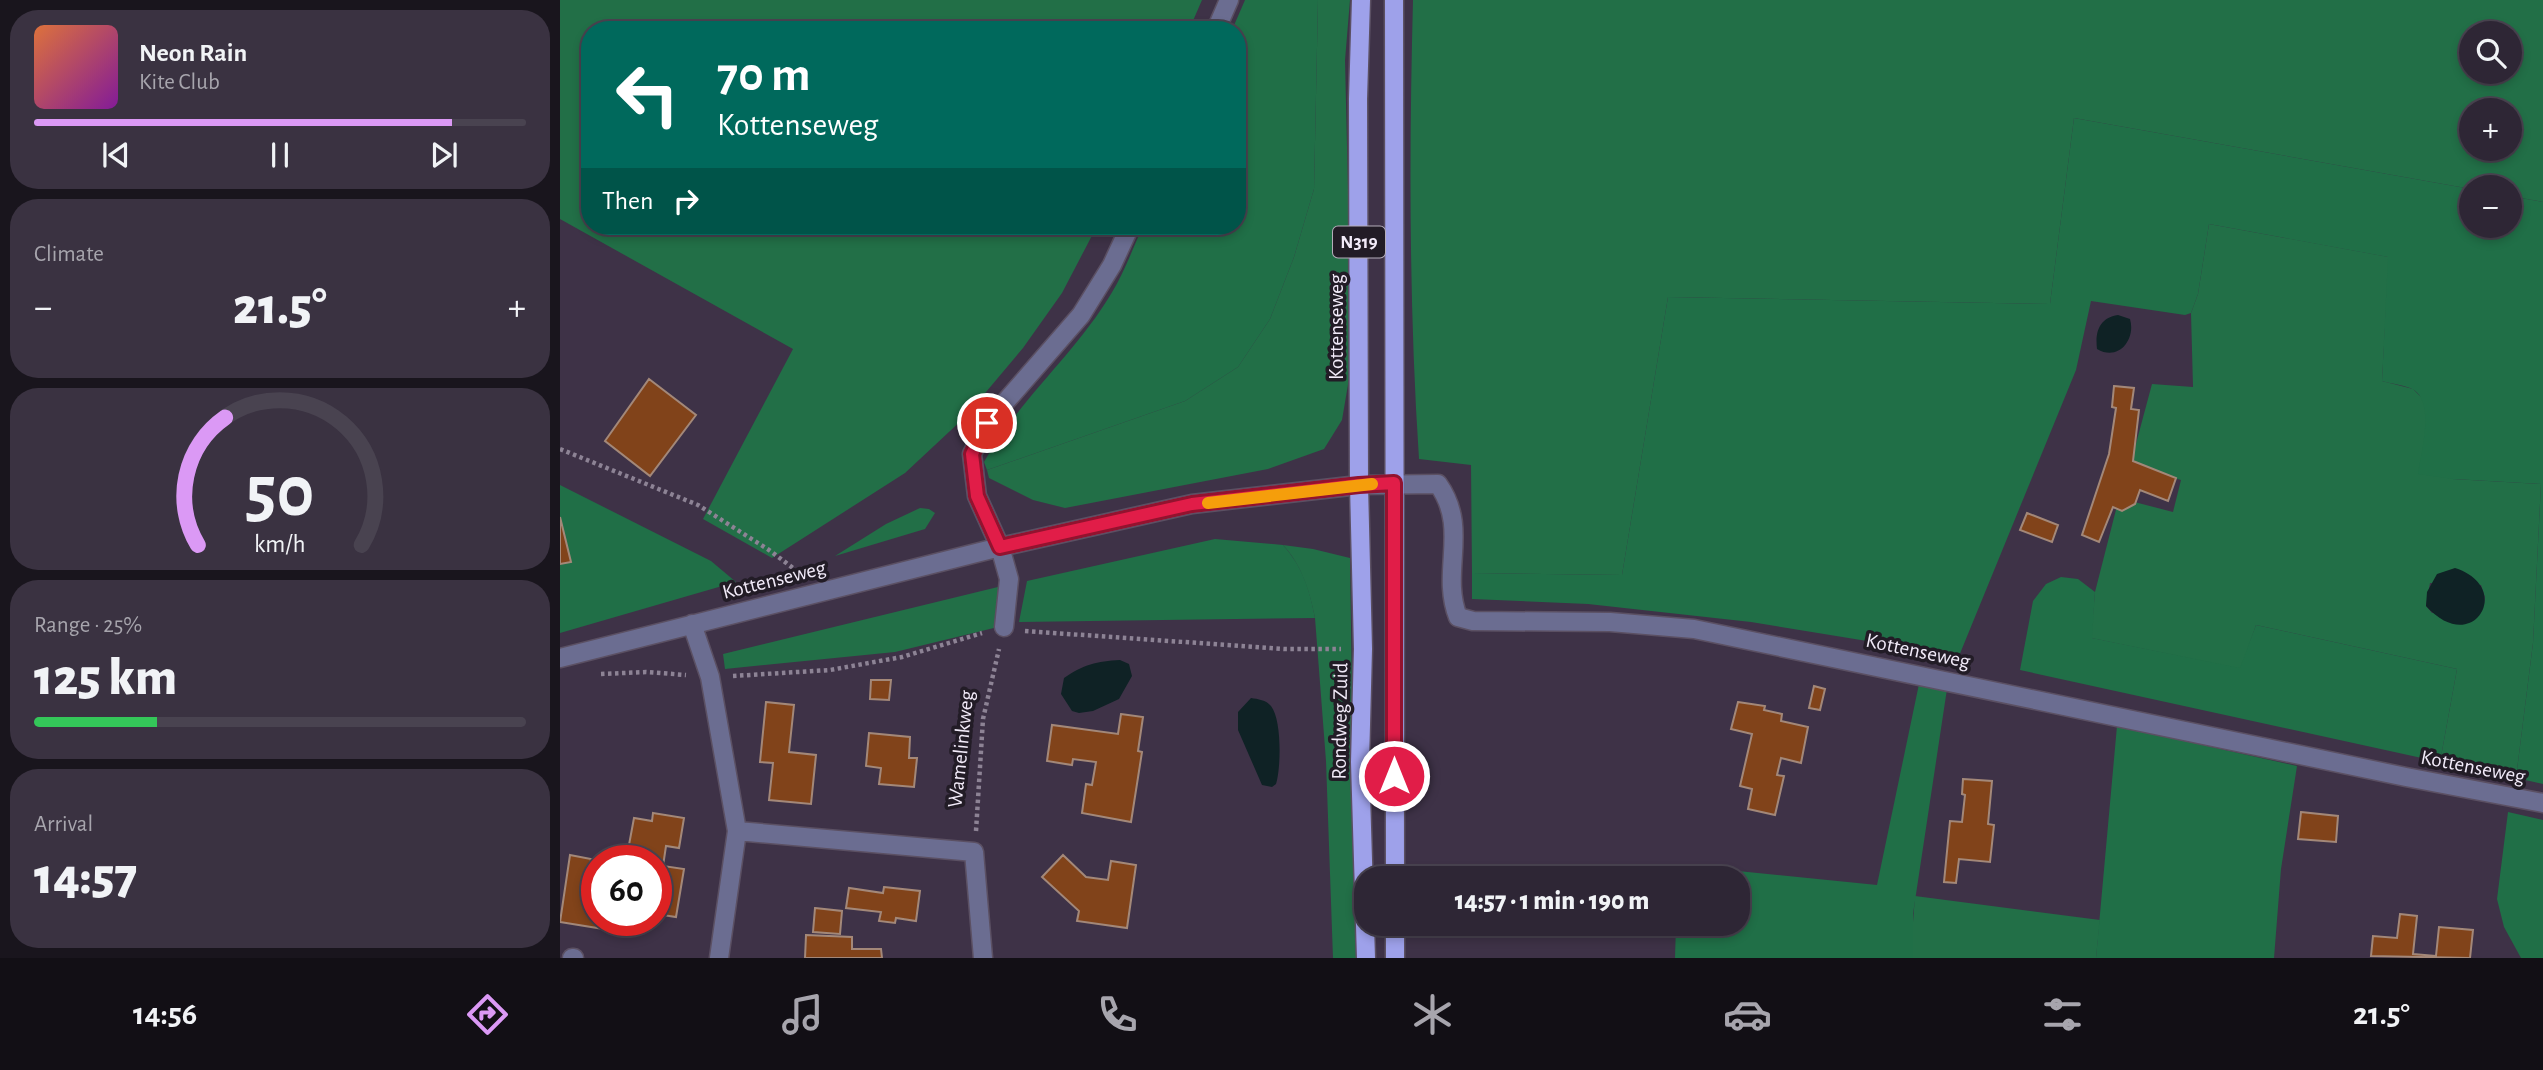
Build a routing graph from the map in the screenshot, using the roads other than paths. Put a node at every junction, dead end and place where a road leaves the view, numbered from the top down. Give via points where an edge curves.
1 (1228, 0) edge
2 (1361, 0) edge
3 (1394, 0) edge
4 (1220, 21) edge
5 (1126, 235) edge
6 (1394, 483) junction
7 (1359, 485) junction
8 (1000, 547) junction
9 (692, 624) junction
10 (1004, 628) road end
11 (560, 658) edge
12 (2543, 803) edge
13 (737, 831) junction
14 (1395, 866) edge
15 (1395, 936) edge
16 (719, 958) edge
17 (983, 958) edge
18 (1366, 958) edge
19 (1395, 958) edge

1 - 4 street
2 - 7 main road, Kottenseweg / N319
3 - 6 main road, N319
5 - 8 street via 1081,315 987,423 972,454 977,496
6 - 7 street, Kottenseweg
6 - 12 street, Kottenseweg via 1438,484 1449,500 1454,520 1452,602 1458,617 1693,629
6 - 14 main road, N319
7 - 8 street, Kottenseweg via 1192,504
7 - 18 main road, Rondweg Zuid / N319
8 - 9 street, Kottenseweg
8 - 10 street via 1009,579
9 - 11 street, Kottenseweg
9 - 13 street via 710,677
13 - 16 street
13 - 17 street via 974,852
15 - 19 main road

